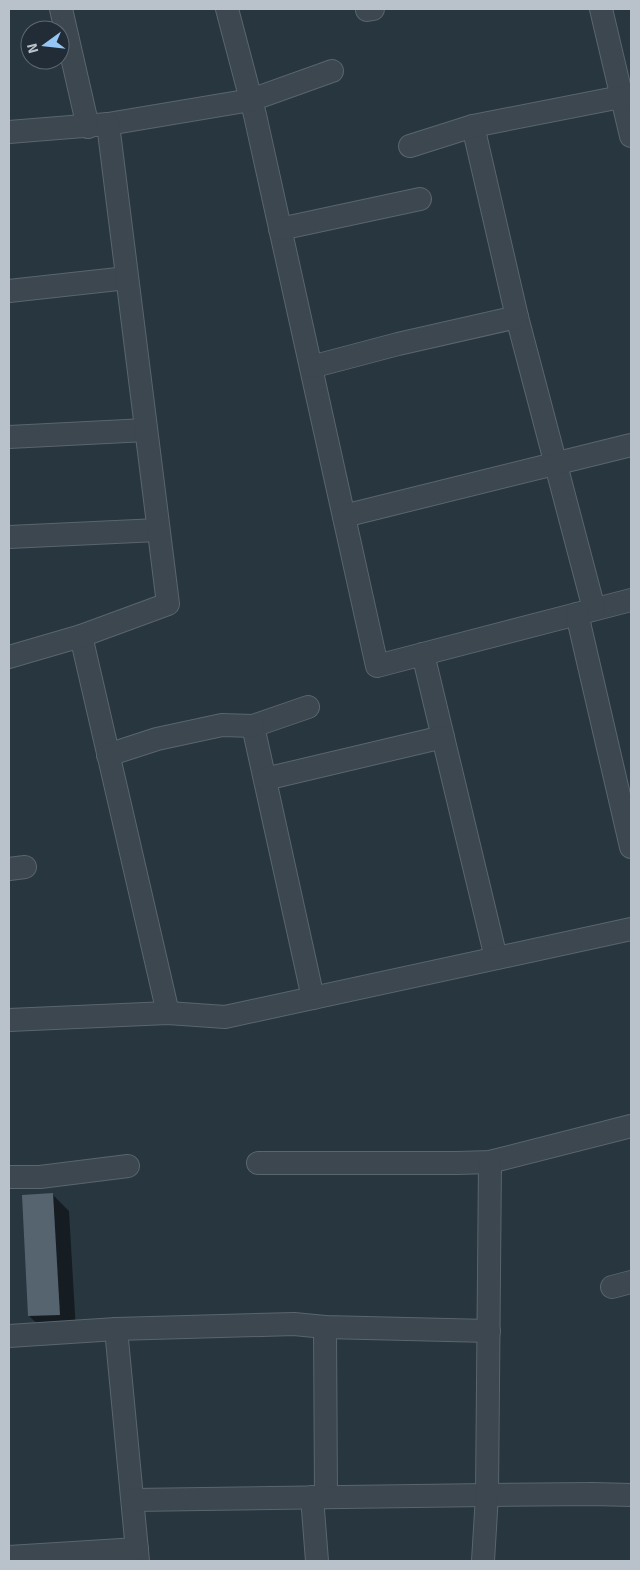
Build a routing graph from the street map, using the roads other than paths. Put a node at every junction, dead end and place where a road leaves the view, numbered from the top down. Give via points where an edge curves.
1 (61, 9) edge
2 (227, 9) edge
3 (601, 9) edge
4 (332, 71) dead end
5 (626, 96) edge
6 (251, 100) junction
7 (98, 126) junction
8 (473, 126) junction
9 (9, 132) edge
10 (631, 136) edge
11 (410, 146) dead end
12 (420, 200) dead end
13 (280, 229) junction
14 (127, 278) junction
15 (9, 291) edge
16 (517, 317) junction
17 (310, 367) junction
18 (146, 430) junction
19 (9, 437) edge
20 (631, 445) edge
21 (555, 464) junction
22 (344, 516) junction
23 (158, 530) junction
24 (9, 537) edge
25 (631, 600) edge
26 (586, 612) junction
27 (81, 636) junction
28 (423, 654) junction
29 (9, 657) edge
30 (308, 707) dead end
31 (253, 726) junction
32 (443, 737) junction
33 (108, 755) junction
34 (265, 779) junction
35 (631, 847) edge
36 (631, 929) edge
37 (496, 958) junction
38 (313, 998) junction
39 (168, 1013) junction
40 (9, 1020) edge
41 (631, 1126) edge
42 (490, 1162) junction
43 (258, 1163) dead end
44 (128, 1166) dead end
45 (9, 1177) edge
46 (324, 1327) junction
47 (116, 1329) junction
48 (489, 1331) junction
49 (9, 1336) edge
50 (487, 1495) junction
51 (631, 1495) edge
52 (319, 1497) junction
53 (133, 1500) junction
54 (138, 1555) edge
55 (9, 1557) edge
56 (317, 1561) edge
57 (483, 1561) edge

1 - 7 street
2 - 6 street
3 - 5 street
4 - 6 street
5 - 8 street
5 - 10 street
6 - 7 street
6 - 13 street
7 - 9 street
7 - 14 street
8 - 11 street
8 - 16 street
12 - 13 street
13 - 17 street
14 - 15 street
14 - 18 street
16 - 17 street
16 - 21 street
17 - 22 street
18 - 19 street
18 - 23 street
20 - 21 street
21 - 22 street
21 - 26 street
22 - 28 street via 376,666
23 - 24 street
23 - 27 street via 168,604
25 - 26 street
26 - 28 street
26 - 35 street
27 - 29 street
27 - 33 street
28 - 32 street
30 - 31 street
31 - 33 street via 222,724 157,739
31 - 34 street
32 - 34 street
32 - 37 street
33 - 39 street
34 - 38 street
36 - 37 street
37 - 38 street
38 - 39 street via 225,1017
39 - 40 street
41 - 42 street
42 - 43 street
42 - 48 street
44 - 45 street via 40,1177
46 - 47 street via 294,1324
46 - 48 street
46 - 52 street
47 - 49 street
47 - 53 street
48 - 50 street
50 - 51 street
50 - 52 street
50 - 57 street
52 - 53 street
52 - 56 street
53 - 54 street
54 - 55 street

